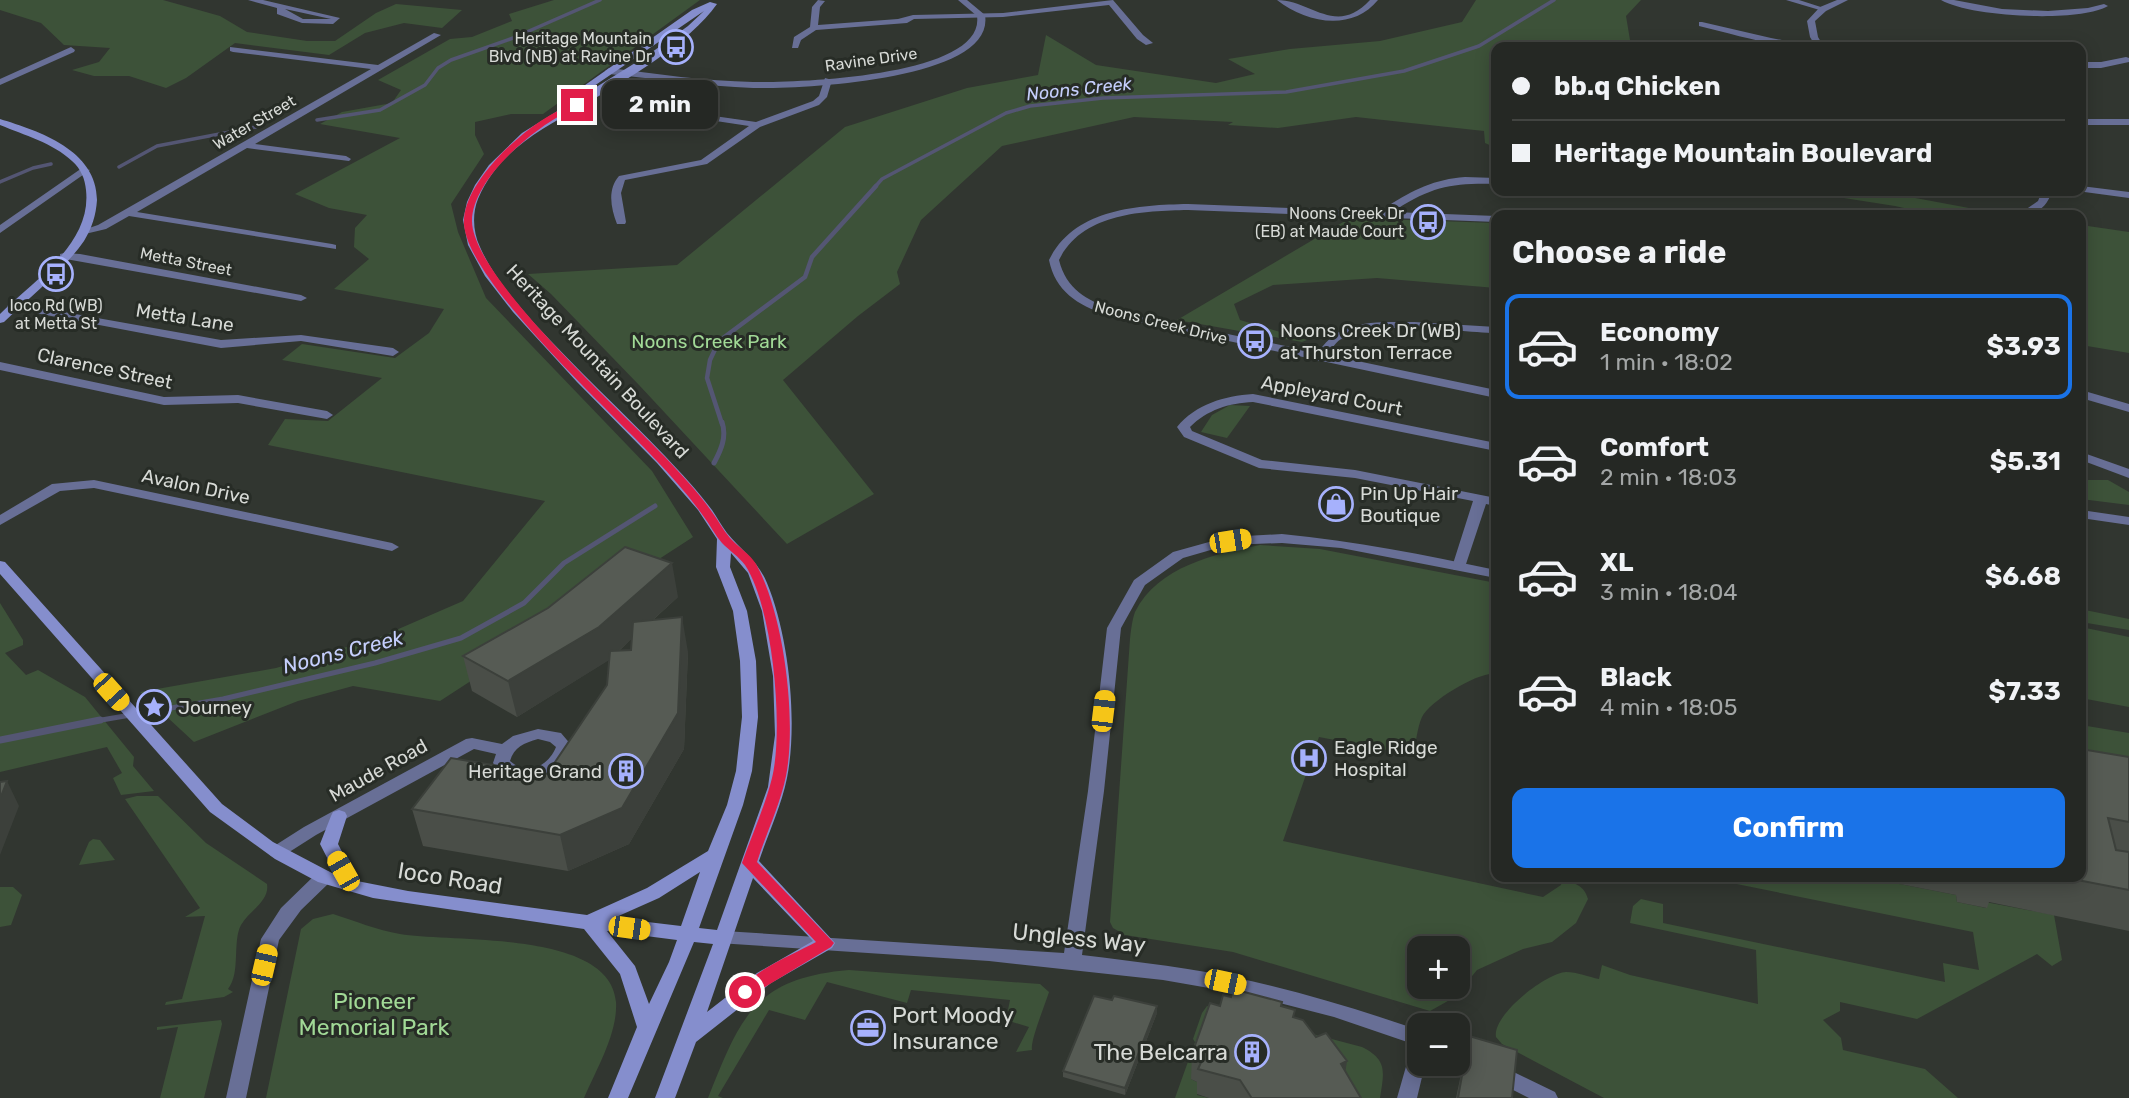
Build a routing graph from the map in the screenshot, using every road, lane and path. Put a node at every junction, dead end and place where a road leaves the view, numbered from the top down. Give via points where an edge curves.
1 (252, 0) edge
2 (962, 0) edge
3 (1281, 0) edge
4 (1374, 0) edge
5 (1790, 0) edge
6 (1844, 0) edge
7 (1945, 0) edge
8 (821, 1) edge
9 (1110, 1) edge
10 (715, 2) edge
11 (2104, 6) dead end
12 (281, 8) junction
13 (1823, 9) junction
14 (981, 15) junction
15 (1702, 24) dead end
16 (814, 28) junction
17 (437, 35) dead end
18 (1778, 42) edge
19 (1817, 42) edge
20 (1149, 43) dead end
21 (795, 46) dead end
22 (71, 50) dead end
23 (233, 50) dead end
24 (2126, 60) dead end
25 (2086, 65) edge
26 (380, 68) junction
27 (613, 68) junction
28 (629, 70) junction
29 (828, 80) junction
30 (0, 82) edge
31 (560, 111) junction
32 (696, 115) dead end
33 (0, 122) edge
34 (2086, 122) edge
35 (2129, 122) edge
36 (757, 125) junction
37 (245, 145) junction
38 (346, 159) dead end
39 (85, 170) junction
40 (1491, 181) edge
41 (2086, 190) edge
42 (2129, 195) edge
43 (2045, 196) edge
44 (2031, 210) edge
45 (127, 213) junction
46 (1392, 215) junction
47 (1491, 219) edge
48 (621, 222) dead end
49 (0, 230) edge
50 (85, 231) junction
51 (332, 247) dead end
52 (64, 256) junction
53 (301, 299) dead end
54 (13, 306) junction
55 (0, 320) edge
56 (1491, 330) edge
57 (393, 352) dead end
58 (1321, 358) junction
59 (0, 366) edge
60 (1491, 393) edge
61 (2086, 395) edge
62 (2129, 408) edge
63 (327, 415) dead end
64 (1491, 446) edge
65 (2086, 458) edge
66 (2129, 474) edge
67 (1479, 500) junction
68 (1491, 501) edge
69 (2086, 515) edge
70 (0, 521) edge
71 (2129, 522) edge
72 (724, 539) junction
73 (392, 547) dead end
74 (0, 565) edge
75 (1459, 567) junction
76 (1491, 573) edge
77 (504, 750) dead end
78 (339, 816) junction
79 (277, 852) junction
80 (715, 855) junction
81 (750, 863) junction
82 (324, 877) junction
83 (351, 886) junction
84 (589, 922) junction
85 (687, 934) junction
86 (724, 937) junction
87 (826, 943) junction
88 (1072, 960) junction
89 (647, 1027) junction
90 (1407, 1033) edge
91 (688, 1037) junction
92 (1470, 1059) edge
93 (1412, 1076) edge
94 (236, 1098) edge
95 (618, 1098) edge
96 (665, 1098) edge
97 (1406, 1098) edge
98 (1548, 1098) edge

1 - 12 street
2 - 14 street
3 - 4 street via 1310,14 1336,19 1364,11
5 - 13 street
6 - 13 street
7 - 11 street via 1964,6 2054,13
8 - 16 street
9 - 14 street
9 - 20 street
10 - 27 main road, Heritage Mountain Boulevard
10 - 28 main road, Heritage Mountain Boulevard via 709,13
12 - 12 street via 279,12 302,21 333,22 336,18
13 - 19 street via 1811,20
14 - 16 street
14 - 29 street, Ravine Drive via 983,27 978,38 951,57 895,73
15 - 18 street
16 - 21 street via 797,39
17 - 26 street, Water Street
22 - 30 street
23 - 26 street
24 - 25 street
26 - 37 street, Water Street
27 - 28 street, Ravine Drive
27 - 31 main road, Heritage Mountain Boulevard via 564,103
28 - 29 street, Ravine Drive via 724,83 777,85
28 - 31 main road, Heritage Mountain Boulevard via 577,105
29 - 36 street via 816,103
31 - 72 main road, Heritage Mountain Boulevard via 492,168 474,197 467,221 474,247 494,282 662,460
32 - 36 street
33 - 39 main road via 56,145
34 - 35 street
36 - 48 street via 704,162 681,169 629,173 617,182
37 - 38 street
37 - 45 street, Water Street
39 - 49 street
39 - 50 main road via 91,206
40 - 46 street via 1441,181 1421,188 1392,208
41 - 42 street
43 - 44 street
45 - 50 street, Water Street
45 - 51 street
46 - 47 street, Noons Creek Drive
46 - 58 street, Noons Creek Drive via 1144,209 1085,226 1063,243 1054,260 1071,292 1084,303 1110,313
50 - 52 main road
52 - 53 street, Metta Street
52 - 54 main road
54 - 55 main road
54 - 57 street, Metta Lane via 221,344 301,338
56 - 58 street via 1356,329 1336,337
58 - 60 street, Noons Creek Drive
59 - 63 street, Clarence Street via 163,401 238,399
61 - 62 street
64 - 67 street, Appleyard Court via 1253,398 1228,399 1192,416 1183,427 1188,434 1259,464 1355,474
65 - 66 street
67 - 68 street, Appleyard Court
67 - 75 street
69 - 71 street
70 - 73 street, Avalon Drive via 57,487 94,484
72 - 80 main road via 723,567 740,611 748,661 750,717 735,805
72 - 81 main road, Heritage Mountain Boulevard via 750,564 765,602 780,668 783,730 779,776
74 - 79 main road, Ioco Road via 216,808
75 - 76 street
75 - 88 street via 1315,540 1263,537 1193,550 1157,567 1130,592 1114,628
77 - 78 street, Maude Road via 472,743
78 - 79 street, Maude Road
78 - 83 main road via 330,844
79 - 82 main road, Ioco Road
80 - 84 main road via 653,893
80 - 85 main road
81 - 86 main road, Heritage Mountain Boulevard
81 - 87 main road
82 - 83 main road, Ioco Road
82 - 94 street via 292,906 270,939
83 - 84 main road, Ioco Road
84 - 85 main road, Ioco Road
84 - 89 main road via 628,971
85 - 86 main road, Ioco Road
85 - 89 main road
86 - 87 street, Ungless Way
86 - 91 main road
87 - 88 street, Ungless Way
87 - 91 main road via 764,978
88 - 90 street, Ungless Way via 1204,977 1277,993
89 - 95 main road
91 - 96 main road
92 - 98 street
93 - 97 street

